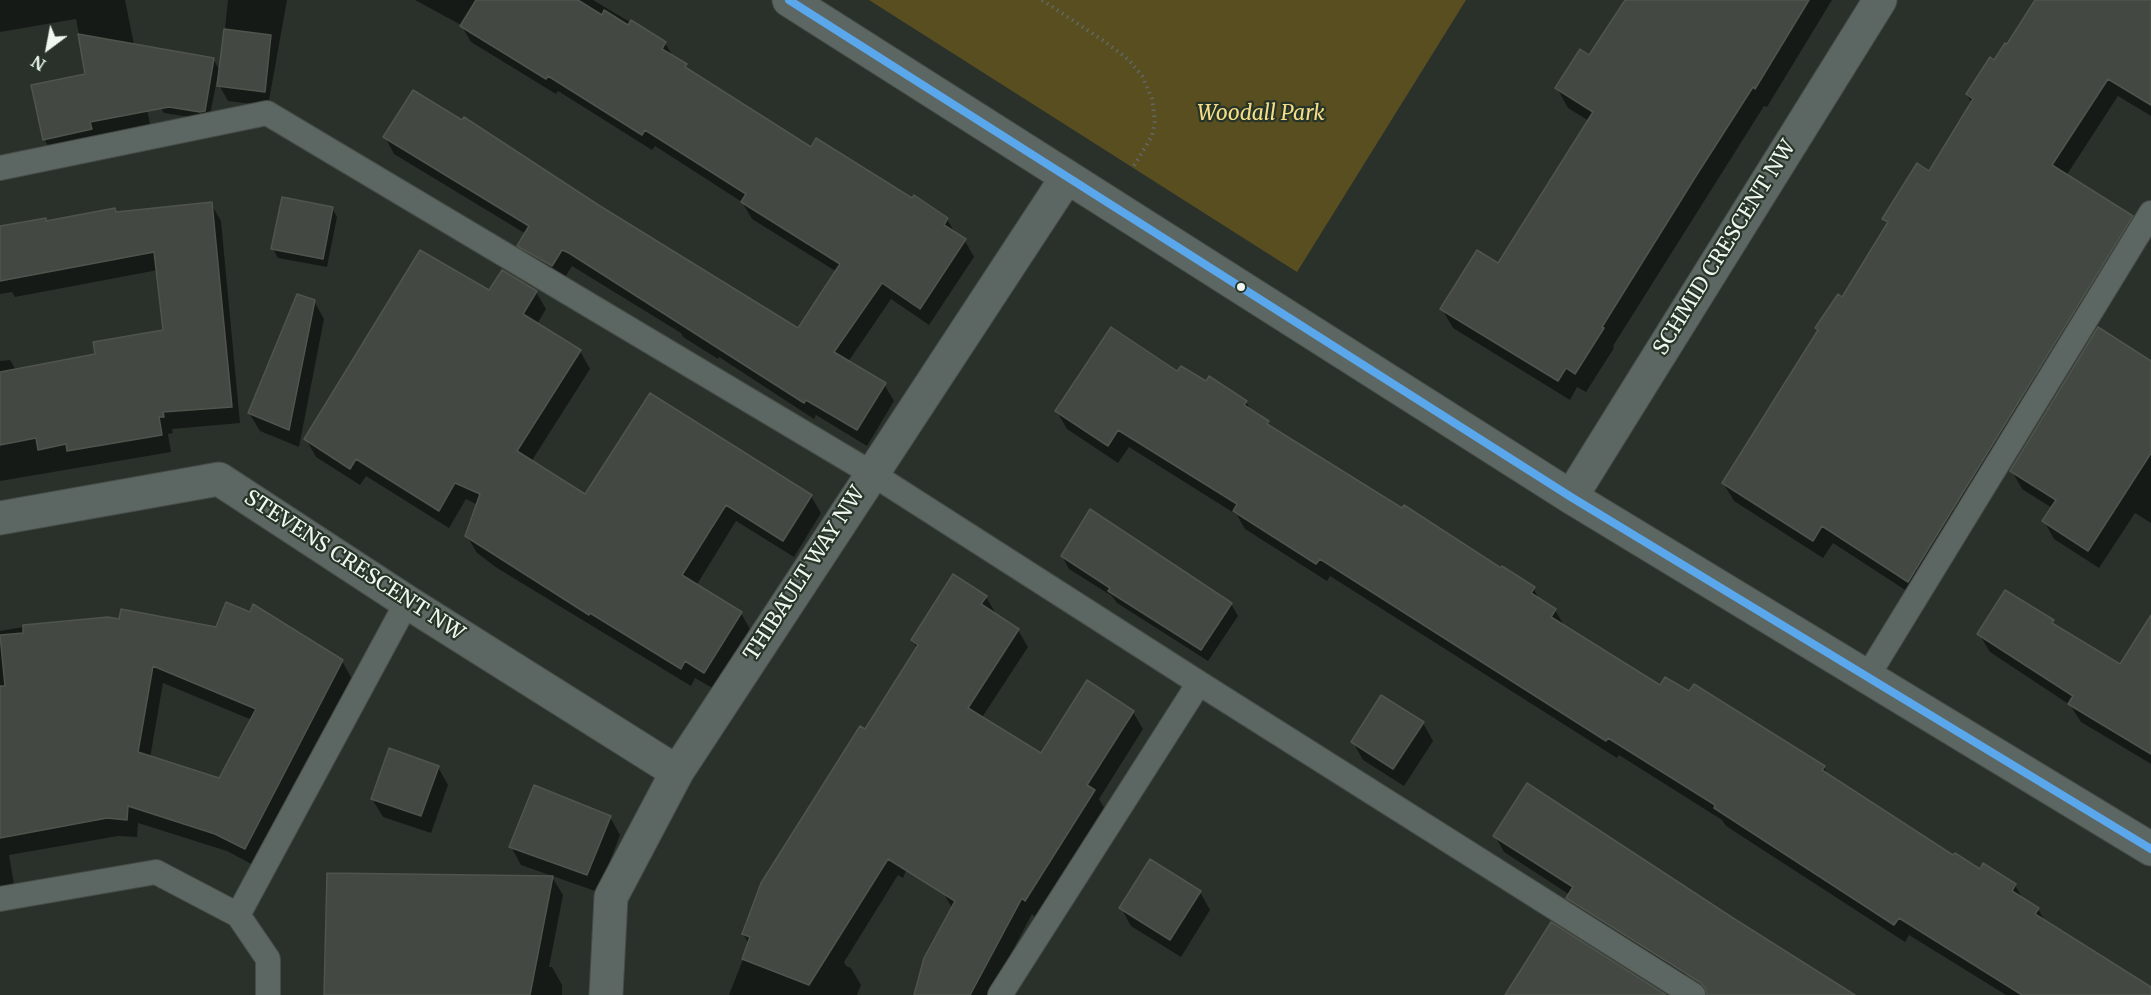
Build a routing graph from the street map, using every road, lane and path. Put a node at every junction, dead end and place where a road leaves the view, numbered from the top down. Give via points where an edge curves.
1 (789, 0) edge
2 (1042, 0) edge
3 (1880, 0) edge
4 (0, 168) edge
5 (1067, 177) junction
6 (1111, 204) junction
7 (2151, 213) edge
8 (871, 473) junction
9 (1571, 496) junction
10 (0, 518) edge
11 (407, 602) junction
12 (1867, 677) junction
13 (1199, 683) junction
14 (677, 771) junction
15 (2151, 849) edge
16 (0, 899) edge
17 (238, 915) junction
18 (268, 995) edge
19 (606, 995) edge
20 (1000, 995) edge
21 (1693, 995) edge

1 - 5 street
2 - 6 path via 1129,60 1142,76 1152,99 1152,136
3 - 9 street, SCHMID CRESCENT NW
4 - 8 lane via 267,114
5 - 6 street
5 - 8 street, THIBAULT WAY NW
6 - 9 street
7 - 12 lane
8 - 13 lane
8 - 14 street, THIBAULT WAY NW
9 - 12 street
10 - 11 street, STEVENS CRESCENT NW via 219,479
11 - 14 street, STEVENS CRESCENT NW
11 - 17 lane
12 - 15 street
13 - 20 lane
13 - 21 lane
14 - 19 street, THIBAULT WAY NW via 611,897
16 - 17 lane via 156,872
17 - 18 lane via 268,959

